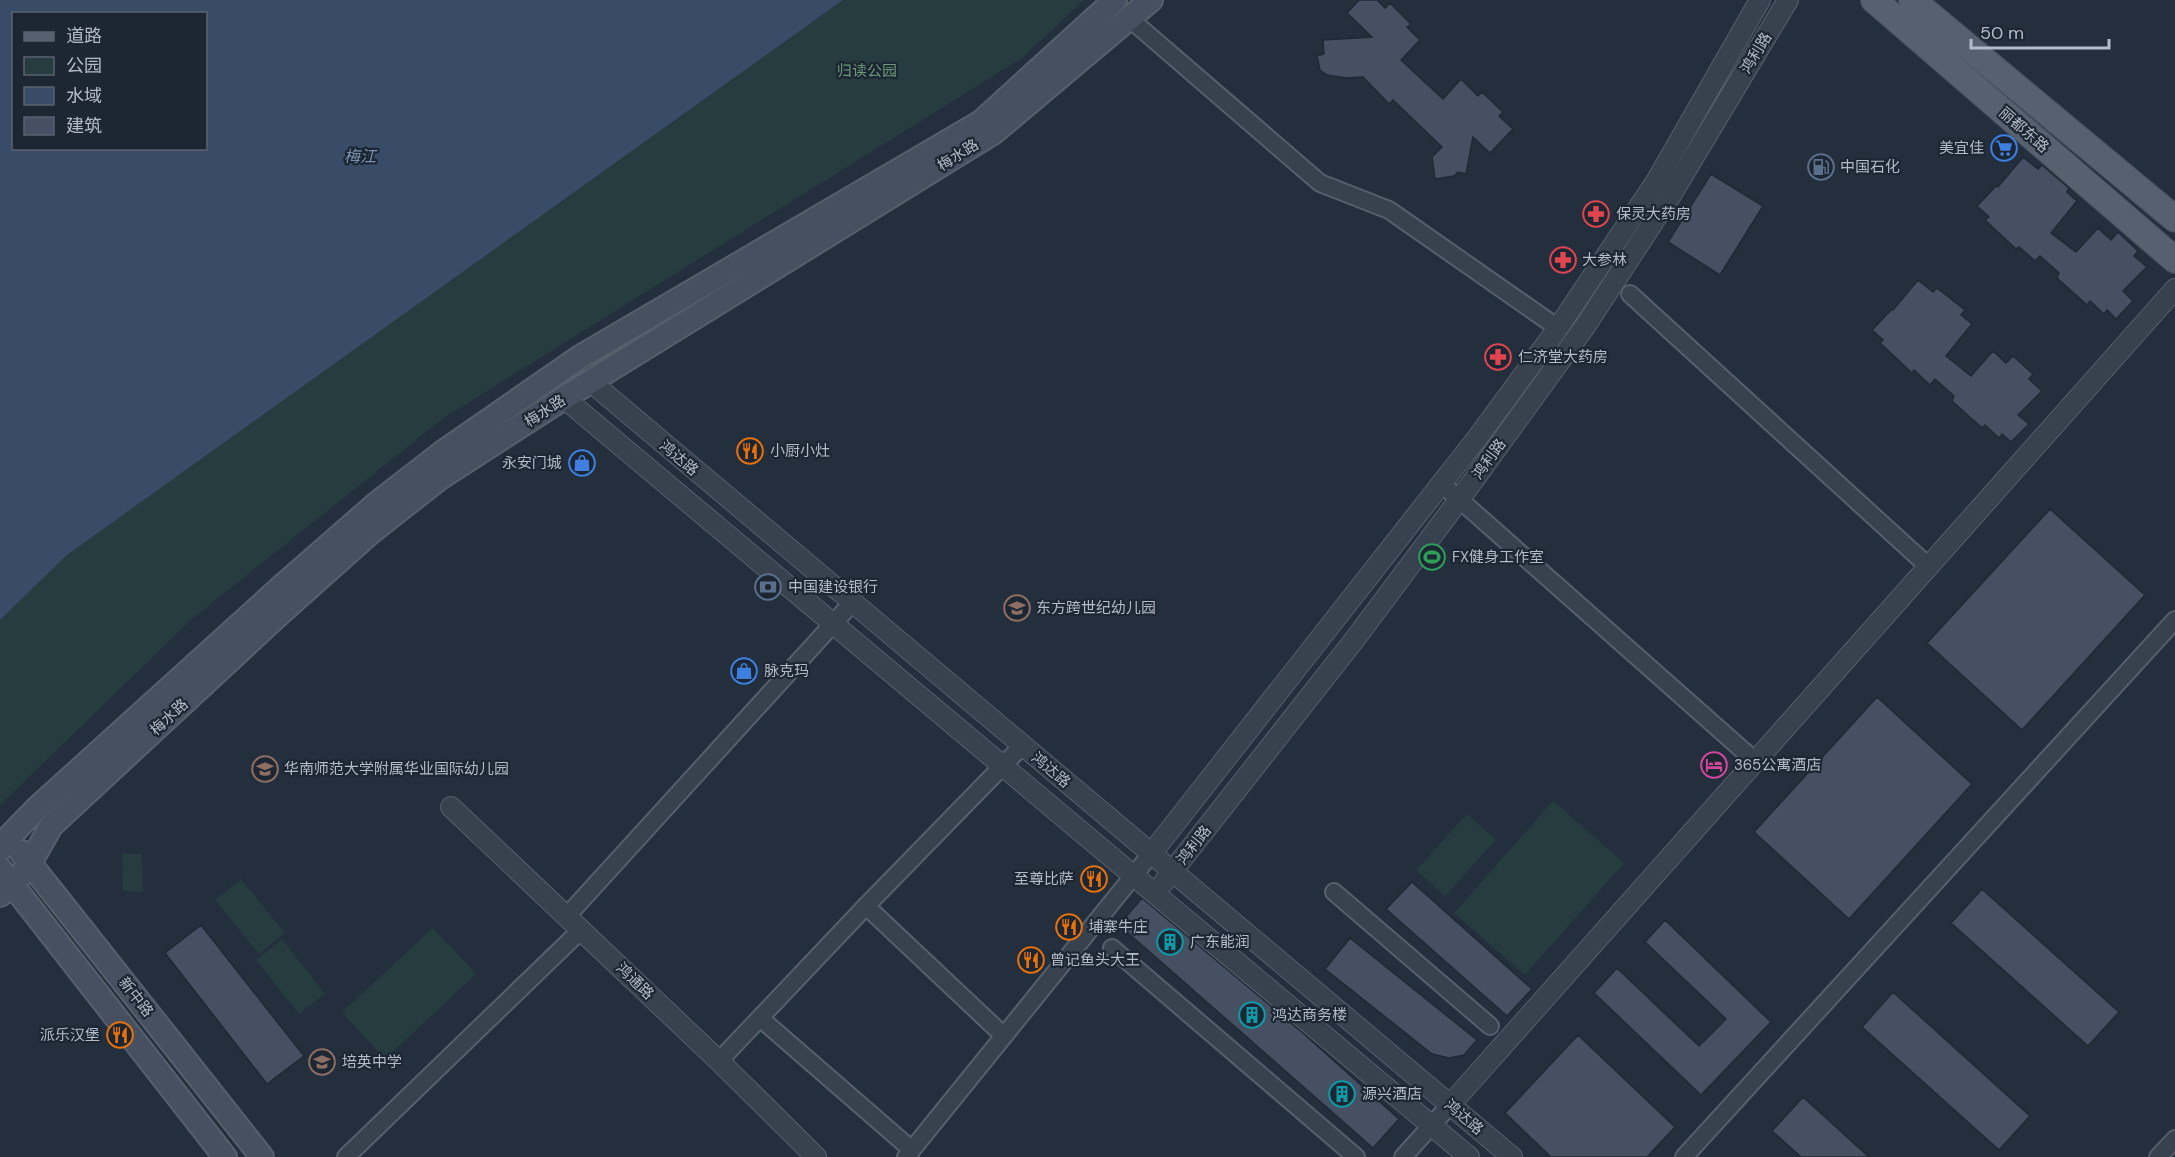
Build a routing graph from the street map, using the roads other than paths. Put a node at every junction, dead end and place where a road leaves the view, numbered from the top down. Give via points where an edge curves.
1 (1115, 0) edge
2 (1151, 0) edge
3 (1760, 0) edge
4 (1788, 0) edge
5 (1874, 0) edge
6 (1912, 0) edge
7 (1130, 20) junction
8 (2175, 219) edge
9 (2175, 260) edge
10 (2175, 289) edge
11 (1630, 294) dead end
12 (1558, 327) junction
13 (591, 382) junction
14 (564, 398) junction
15 (1442, 484) junction
16 (1459, 499) junction
17 (1929, 566) junction
18 (852, 603) junction
19 (2175, 620) edge
20 (833, 624) junction
21 (1022, 746) junction
22 (1755, 761) junction
23 (1003, 766) junction
24 (451, 807) dead end
25 (4, 844) edge
26 (1151, 854) junction
27 (30, 862) junction
28 (1173, 872) junction
29 (1134, 876) junction
30 (4, 883) edge
31 (1334, 892) dead end
32 (1155, 894) junction
33 (866, 906) junction
34 (574, 923) junction
35 (1112, 948) dead end
36 (760, 1018) junction
37 (1490, 1026) dead end
38 (1004, 1036) junction
39 (719, 1061) junction
40 (1450, 1105) junction
41 (1431, 1126) junction
42 (2175, 1139) edge
43 (909, 1153) edge
44 (225, 1157) edge
45 (262, 1157) edge
46 (346, 1157) edge
47 (816, 1157) edge
48 (1356, 1157) edge
49 (1403, 1157) edge
50 (1469, 1157) edge
51 (1512, 1157) edge
52 (1684, 1157) edge
53 (2158, 1157) edge

1 - 25 main road, 梅水路 via 981,122 580,357 443,452 280,588 36,809
2 - 7 main road, 梅水路
3 - 12 street, 鸿利路 via 1657,180
4 - 16 street, 鸿利路 via 1671,195 1586,325
5 - 9 main road, 丽都东路
6 - 8 main road, 丽都东路
7 - 12 street via 1320,183 1389,210
7 - 13 main road, 梅水路 via 993,133
10 - 17 street
11 - 17 street
12 - 15 street, 鸿利路
13 - 14 main road, 梅水路
13 - 18 street, 鸿达路
14 - 20 street, 鸿达路
14 - 27 main road, 梅水路 via 440,478 370,533 51,826
15 - 16 street
15 - 26 street, 鸿利路
16 - 22 street
16 - 28 street, 鸿利路
17 - 22 street
18 - 20 street
18 - 21 street, 鸿达路
19 - 52 street
20 - 23 street, 鸿达路
20 - 34 street
21 - 23 street
21 - 26 street, 鸿达路
22 - 40 street
23 - 29 street, 鸿达路
23 - 33 street
24 - 34 street, 鸿通路
25 - 27 main road, 新中路
26 - 28 street, 鸿达路
26 - 29 street
27 - 30 main road, 梅水路
27 - 45 main road, 新中路
28 - 32 street, 鸿利路
28 - 40 street, 鸿达路
29 - 32 street, 鸿达路
29 - 38 street
30 - 44 main road, 新中路
31 - 37 street
32 - 41 street, 鸿达路
33 - 36 street
33 - 38 street
34 - 39 street, 鸿通路
34 - 46 street
35 - 48 street
36 - 39 street
36 - 43 street
38 - 43 street
39 - 47 street, 鸿通路
40 - 41 street
40 - 51 street, 鸿达路
41 - 49 street
41 - 50 street, 鸿达路
42 - 53 street

